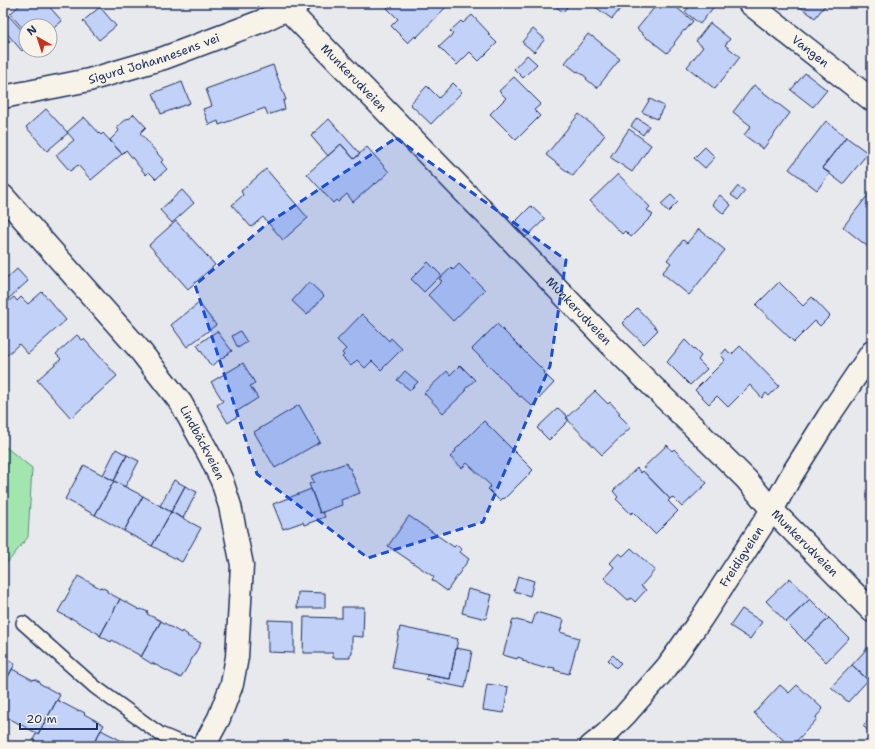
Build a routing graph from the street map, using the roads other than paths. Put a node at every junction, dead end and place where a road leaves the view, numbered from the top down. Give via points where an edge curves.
1 (749, 3) edge
2 (284, 7) edge
3 (3, 97) edge
4 (872, 100) edge
5 (3, 196) edge
6 (872, 352) edge
7 (772, 510) junction
8 (872, 611) edge
9 (23, 623) dead end
10 (204, 746) edge
11 (591, 746) edge

1 - 4 street, Vangen
2 - 3 street, Sigurd Johannesens vei via 262,21 164,58 89,80
2 - 7 street, Munkerudveien via 612,346 746,479
5 - 10 street, Lindbäckveien via 138,348 181,403 222,481 242,565 237,657 232,684 219,718
6 - 7 street, Freidigveien via 828,417
7 - 8 street, Munkerudveien
7 - 11 street, Freidigveien via 667,667 625,715
9 - 10 lane via 95,687 160,734 179,742

